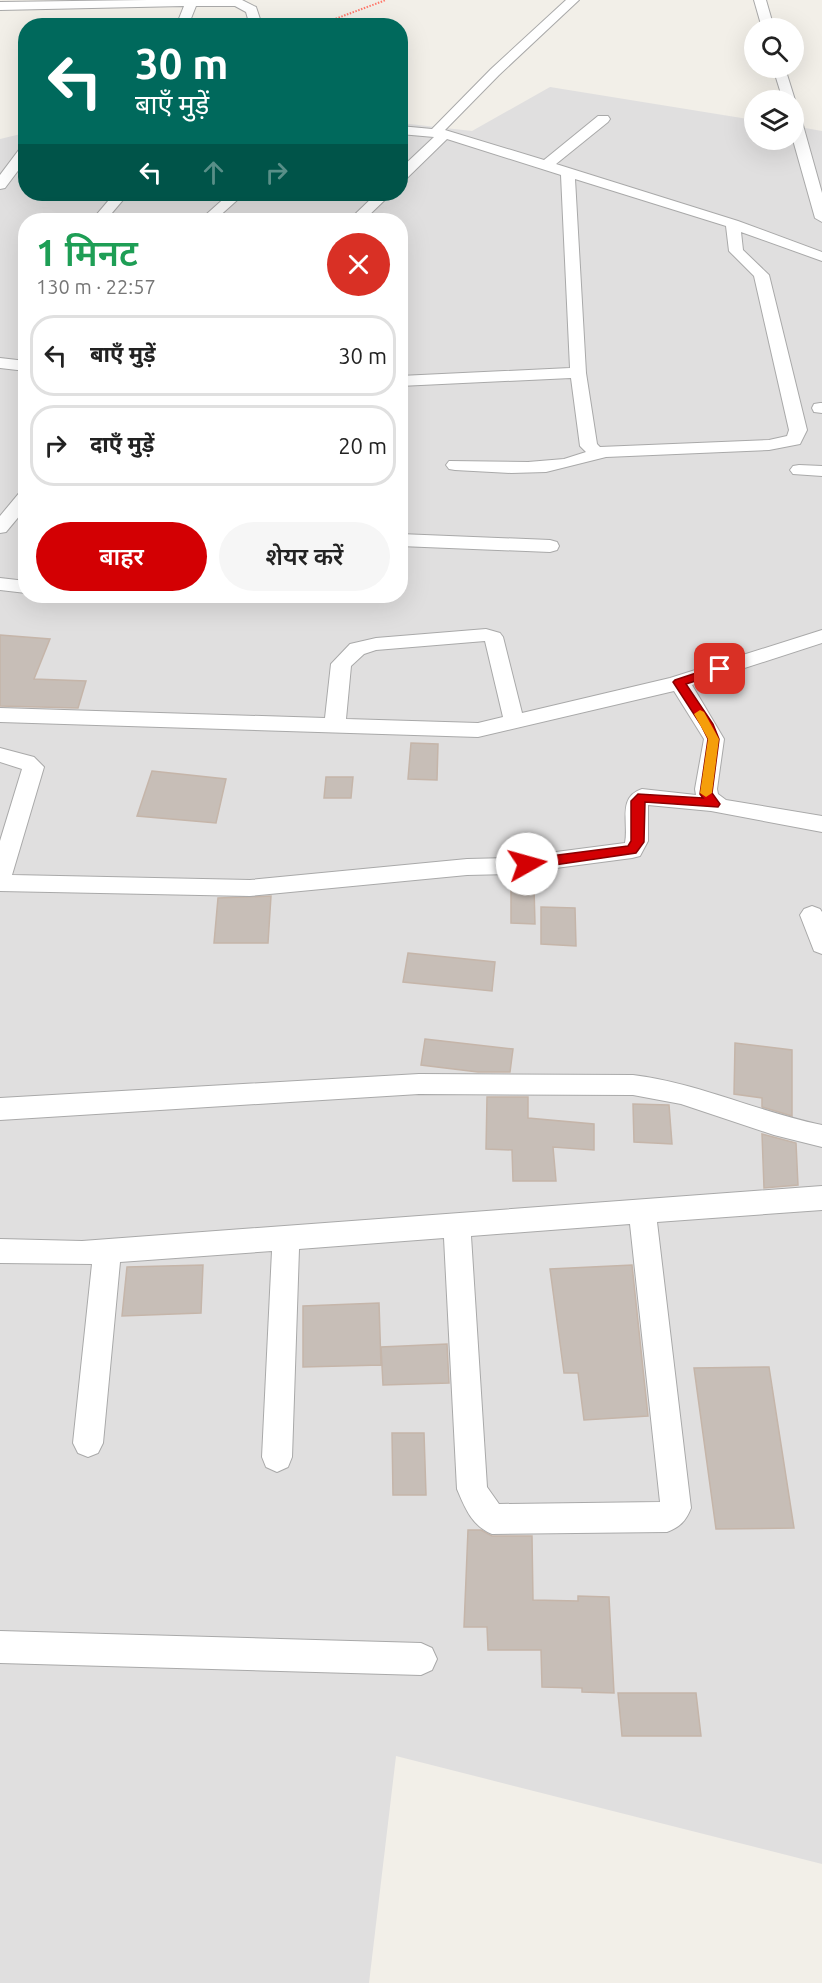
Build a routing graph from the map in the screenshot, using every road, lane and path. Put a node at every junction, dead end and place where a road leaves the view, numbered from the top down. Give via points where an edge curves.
1 (386, 0) edge
2 (573, 0) edge
3 (760, 0) edge
4 (192, 2) junction
5 (0, 6) edge
6 (185, 18) edge
7 (254, 18) edge
8 (340, 18) edge
9 (765, 18) edge
10 (603, 119) dead end
11 (408, 131) edge
12 (440, 134) junction
13 (18, 149) edge
14 (803, 150) edge
15 (9, 151) dead end
16 (18, 159) edge
17 (545, 166) junction
18 (408, 168) edge
19 (568, 173) junction
20 (0, 185) edge
21 (115, 201) edge
22 (229, 201) edge
23 (376, 201) edge
24 (105, 213) edge
25 (215, 213) edge
26 (364, 213) edge
27 (822, 218) edge
28 (733, 224) junction
29 (822, 257) edge
30 (0, 363) edge
31 (18, 365) edge
32 (578, 373) junction
33 (408, 381) edge
34 (600, 453) junction
35 (455, 465) dead end
36 (799, 470) dead end
37 (822, 471) edge
38 (18, 506) edge
39 (0, 528) edge
40 (408, 540) edge
41 (550, 546) dead end
42 (0, 584) edge
43 (18, 586) edge
44 (822, 636) edge
45 (679, 682) junction
46 (0, 715) edge
47 (514, 722) junction
48 (335, 726) junction
49 (0, 755) edge
50 (714, 804) junction
51 (822, 824) edge
52 (0, 878) edge
53 (0, 883) edge
54 (812, 915) dead end
55 (822, 945) edge
56 (0, 1109) edge
57 (822, 1136) edge
58 (822, 1198) edge
59 (642, 1212) junction
60 (457, 1227) junction
61 (286, 1239) junction
62 (0, 1251) edge
63 (107, 1252) junction
64 (88, 1443) dead end
65 (277, 1457) dead end
66 (0, 1647) edge
67 (421, 1659) dead end

1 - 8 path
2 - 12 street via 495,72
3 - 9 street
4 - 5 street
4 - 6 street
4 - 7 street via 244,4 252,10
10 - 17 street
11 - 12 street
12 - 17 street
12 - 18 street
13 - 15 street
14 - 27 street
16 - 20 street
17 - 19 street
19 - 28 street
19 - 32 street
21 - 24 street
22 - 25 street
23 - 26 street
28 - 29 street
28 - 34 street via 736,251 761,275 798,430 794,440
30 - 31 street
32 - 33 street
32 - 34 street via 589,446
34 - 35 street via 561,465
36 - 37 street
38 - 39 street
40 - 41 street
42 - 43 street
44 - 45 street
45 - 47 street
45 - 50 street via 714,739 706,794
46 - 48 street
47 - 48 street via 478,730
47 - 48 street via 494,640 486,635 357,649 341,664
49 - 52 street via 33,767
50 - 51 street
50 - 53 street via 642,797 637,801 638,842 632,850 510,866 250,888
54 - 55 street
56 - 57 street via 419,1084 633,1085 663,1087 759,1121
58 - 59 street
59 - 60 street
59 - 60 street via 676,1508 667,1517 492,1519 480,1506 472,1489
60 - 61 street
61 - 63 street
61 - 65 street
62 - 63 street
63 - 64 street
66 - 67 street

